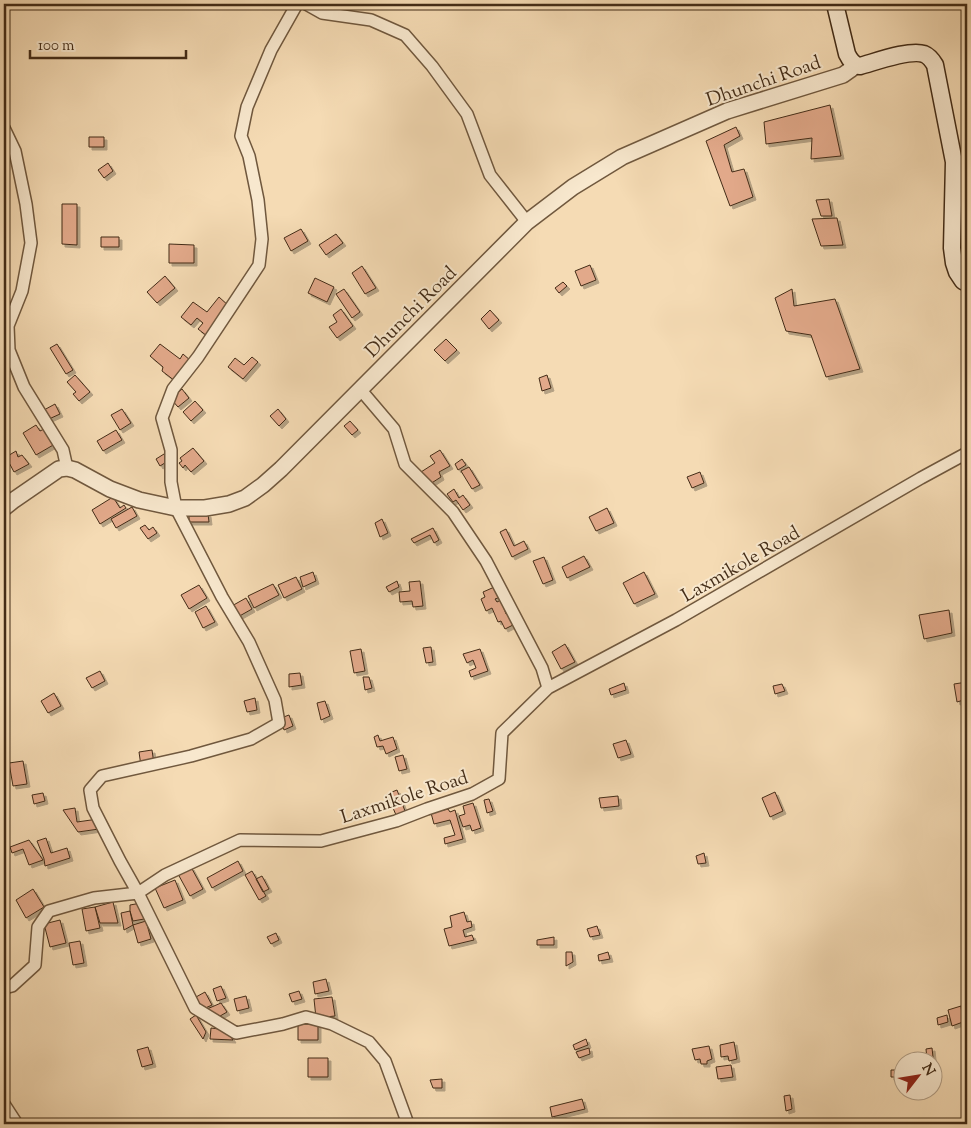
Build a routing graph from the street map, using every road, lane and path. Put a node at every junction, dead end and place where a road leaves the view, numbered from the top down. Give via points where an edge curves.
1 (297, 4) edge
2 (306, 4) edge
3 (835, 4) edge
4 (856, 65) junction
5 (4, 128) edge
6 (527, 222) junction
7 (967, 284) edge
8 (6, 325) edge
9 (360, 389) junction
10 (967, 453) edge
11 (67, 468) junction
12 (4, 508) edge
13 (176, 508) junction
14 (548, 688) junction
15 (138, 893) junction
16 (4, 988) edge
17 (4, 1104) edge
18 (17, 1124) edge
19 (408, 1124) edge

1 - 13 street via 271,50 247,107 241,136 249,156 258,200 262,239 259,265 173,389 162,418 171,450 171,482
2 - 6 street via 322,13 371,20 404,35 432,66 467,114 490,175
3 - 4 main road via 850,60
4 - 6 street, Dhunchi Road via 843,75 727,111 622,157 573,186
4 - 7 main road via 923,53 936,65 954,162 954,263
5 - 8 street via 15,151 31,243 22,291
6 - 9 street, Dhunchi Road
8 - 11 street via 9,350 24,387 63,450
9 - 13 street, Dhunchi Road via 281,469 245,498 206,508
9 - 14 street via 394,429 405,464 453,512 486,561 542,668
10 - 14 street, Laxmikole Road via 676,620
11 - 12 street via 50,474
11 - 13 street, Dhunchi Road via 139,500
13 - 15 street via 249,642 275,700 279,722 251,739 102,776 90,790 94,808
14 - 15 street, Laxmikole Road via 502,733 499,779 472,794 396,821 321,841 240,840 165,875
15 - 16 street, Laxmikole Road via 94,898 49,911 38,927 35,964 12,986
15 - 19 street via 195,1008 236,1033 306,1017 332,1024 369,1042 385,1061
17 - 18 street

